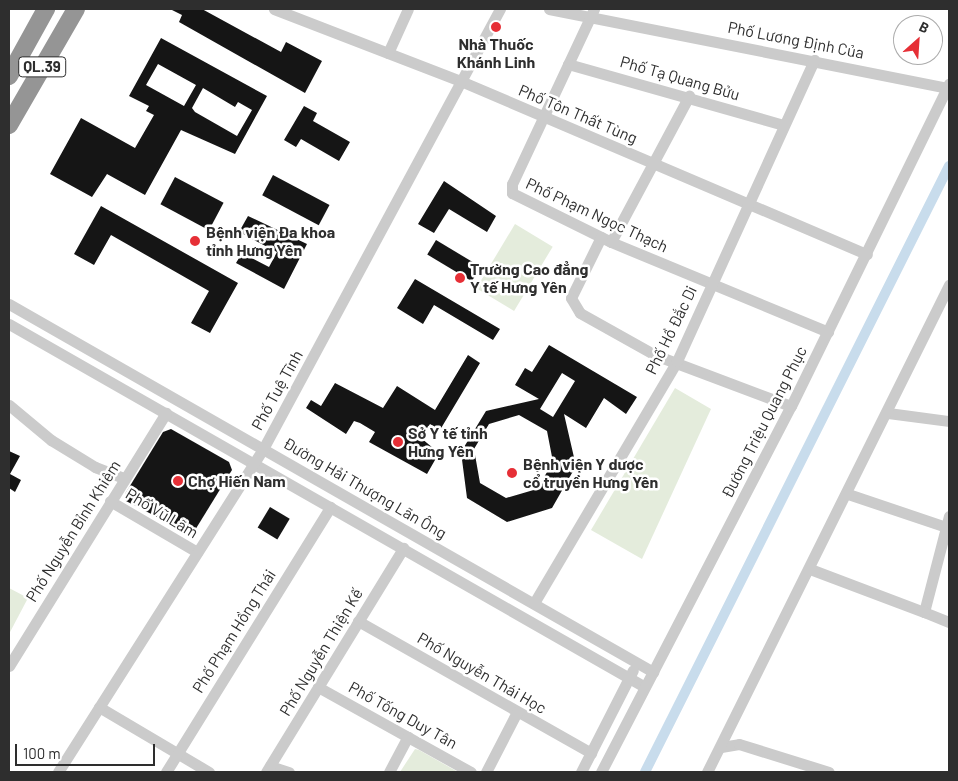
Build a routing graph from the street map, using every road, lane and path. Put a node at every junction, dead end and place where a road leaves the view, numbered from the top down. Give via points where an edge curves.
1 (46, 9) edge
2 (76, 9) edge
3 (274, 9) edge
4 (408, 9) edge
5 (500, 9) edge
6 (549, 9) edge
7 (593, 12) edge
8 (388, 53) junction
9 (814, 60) junction
10 (568, 64) junction
11 (9, 76) edge
12 (463, 82) junction
13 (948, 86) edge
14 (688, 96) junction
15 (945, 102) edge
16 (544, 117) junction
17 (783, 124) junction
18 (9, 125) edge
19 (651, 163) junction
20 (747, 204) junction
21 (606, 240) junction
22 (867, 254) junction
23 (712, 283) junction
24 (949, 285) edge
25 (9, 304) edge
26 (944, 307) edge
27 (9, 324) edge
28 (828, 332) junction
29 (89, 350) junction
30 (676, 363) junction
31 (82, 365) junction
32 (9, 406) edge
33 (791, 406) junction
34 (166, 413) junction
35 (888, 413) junction
36 (949, 421) edge
37 (263, 449) junction
38 (254, 463) junction
39 (124, 478) junction
40 (848, 494) junction
41 (110, 501) junction
42 (330, 507) junction
43 (948, 524) edge
44 (403, 548) junction
45 (198, 552) junction
46 (469, 566) junction
47 (810, 569) junction
48 (460, 581) junction
49 (534, 603) junction
50 (924, 612) junction
51 (358, 621) junction
52 (949, 622) edge
53 (637, 662) junction
54 (9, 666) edge
55 (653, 672) junction
56 (629, 678) junction
57 (645, 686) junction
58 (318, 687) junction
59 (99, 707) junction
60 (517, 712) junction
61 (408, 737) junction
62 (721, 747) junction
63 (178, 753) junction
64 (590, 753) junction
65 (268, 769) edge
66 (58, 772) edge
67 (166, 772) edge
68 (209, 772) edge
69 (289, 772) edge
70 (389, 772) edge
71 (471, 772) edge
72 (486, 772) edge
73 (581, 772) edge
74 (601, 772) edge
75 (708, 772) edge
76 (829, 772) edge

1 - 11 highway, QL.39
2 - 18 highway, QL.39
3 - 8 street, Phố Tôn Thất Tùng
4 - 8 street
5 - 12 street, Phố Tuệ Tĩnh
6 - 7 street, Phố Lương Định Của
7 - 9 street, Phố Lương Định Của
7 - 10 street, Phố Phạm Ngọc Thạch
8 - 12 street, Phố Tôn Thất Tùng
9 - 13 street, Phố Lương Định Của
9 - 17 street, Phố Hồ Đắc Di
10 - 14 street, Phố Tạ Quang Bửu
10 - 16 street, Phố Phạm Ngọc Thạch
12 - 16 street, Phố Tôn Thất Tùng
12 - 37 street, Phố Tuệ Tĩnh
13 - 15 street, Đường Triệu Quang Phục
14 - 17 street, Phố Tạ Quang Bửu
14 - 19 street
15 - 22 street, Đường Triệu Quang Phục
16 - 19 street, Phố Tôn Thất Tùng
16 - 21 street, Phố Phạm Ngọc Thạch via 512,193
17 - 20 street, Phố Hồ Đắc Di
19 - 20 street, Phố Tôn Thất Tùng
19 - 21 street
20 - 22 street, Phố Tôn Thất Tùng
20 - 23 street, Phố Hồ Đắc Di
21 - 23 street, Phố Phạm Ngọc Thạch
21 - 30 street via 571,298 572,305
22 - 28 street, Đường Triệu Quang Phục
23 - 28 street, Phố Phạm Ngọc Thạch
23 - 30 street, Phố Hồ Đắc Di
24 - 26 street
25 - 29 street, Đường Hải Thượng Lãn Ông
26 - 35 street
27 - 31 street, Đường Hải Thượng Lãn Ông
28 - 33 street, Đường Triệu Quang Phục
29 - 31 street
29 - 37 street, Đường Hải Thượng Lãn Ông
30 - 33 street
30 - 49 street, Phố Hồ Đắc Di
31 - 34 street, Đường Hải Thượng Lãn Ông
32 - 39 street via 51,440 95,467
33 - 55 street, Đường Triệu Quang Phục
34 - 38 street, Đường Hải Thượng Lãn Ông
34 - 39 street, Phố Nguyễn Bỉnh Khiêm
35 - 36 street
35 - 40 street
37 - 38 street, Phố Tuệ Tĩnh
37 - 46 street, Đường Hải Thượng Lãn Ông
38 - 42 street, Đường Hải Thượng Lãn Ông
38 - 45 street, Phố Tuệ Tĩnh
39 - 41 street, Phố Nguyễn Bỉnh Khiêm
40 - 43 street
40 - 47 street
41 - 45 street, Phố Vũ Lãm
41 - 54 street, Phố Nguyễn Bỉnh Khiêm
42 - 44 street, Đường Hải Thượng Lãn Ông
42 - 63 street, Phố Phạm Hồng Thái
43 - 50 street
44 - 48 street, Đường Hải Thượng Lãn Ông
44 - 51 street, Phố Nguyễn Thiện Kế
45 - 59 street, Phố Tuệ Tĩnh
46 - 48 street
46 - 49 street, Đường Hải Thượng Lãn Ông
47 - 50 street
47 - 62 street
48 - 56 street, Đường Hải Thượng Lãn Ông
49 - 53 street, Đường Hải Thượng Lãn Ông
50 - 52 street
51 - 58 street, Phố Nguyễn Thiện Kế
51 - 60 street, Phố Nguyễn Thái Học
53 - 55 street, Đường Hải Thượng Lãn Ông
53 - 56 street
55 - 57 street, Đường Triệu Quang Phục
56 - 57 street, Đường Hải Thượng Lãn Ông
56 - 64 street
57 - 74 street, Đường Triệu Quang Phục
58 - 61 street, Phố Tống Duy Tân
58 - 65 street, Phố Nguyễn Thiện Kế
59 - 63 street
59 - 66 street, Phố Tuệ Tĩnh
60 - 64 street, Phố Nguyễn Thái Học
60 - 72 street
61 - 70 street
61 - 71 street, Phố Tống Duy Tân
62 - 75 street
62 - 76 street via 739,744
63 - 67 street, Phố Phạm Hồng Thái
63 - 68 street
64 - 73 street
65 - 69 street

